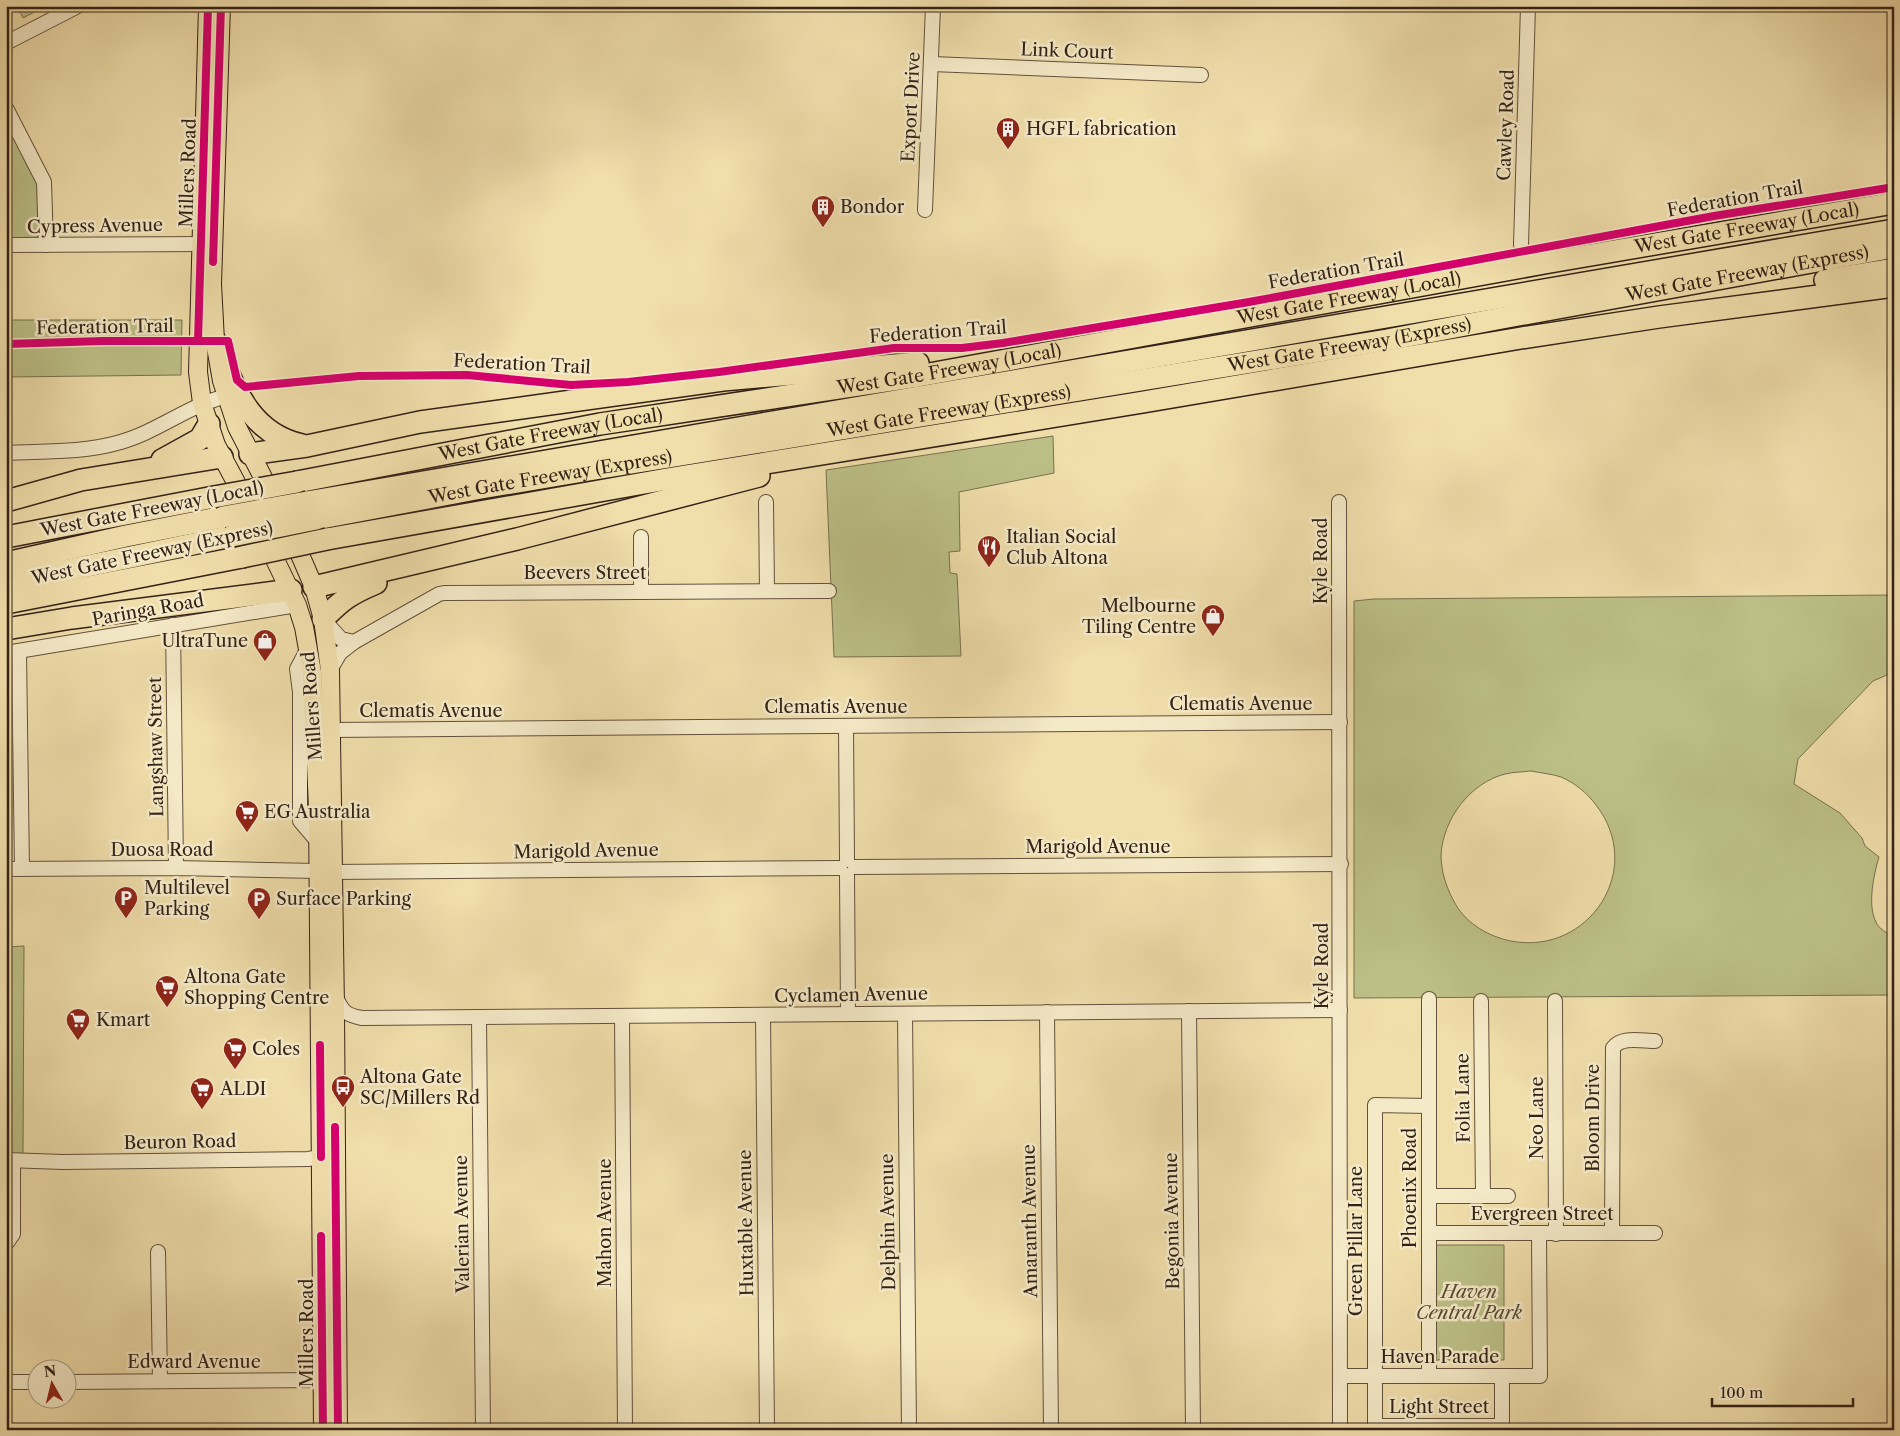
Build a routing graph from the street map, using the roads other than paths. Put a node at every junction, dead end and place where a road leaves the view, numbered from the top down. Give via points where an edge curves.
1 (78, 6) edge
2 (208, 6) edge
3 (221, 6) edge
4 (933, 6) edge
5 (1528, 6) edge
6 (6, 43) edge
7 (932, 64) junction
8 (1201, 75) dead end
9 (6, 108) edge
10 (1894, 203) edge
11 (925, 210) dead end
12 (1894, 230) edge
13 (207, 244) junction
14 (46, 245) junction
15 (1521, 245) dead end
16 (6, 246) edge
17 (1894, 248) edge
18 (1894, 269) edge
19 (1894, 286) edge
20 (1659, 317) junction
21 (215, 341) joint
22 (1099, 342) junction
23 (232, 395) junction
24 (202, 403) junction
25 (209, 424) junction
26 (307, 446) junction
27 (876, 446) junction
28 (6, 454) edge
29 (250, 454) junction
30 (222, 457) junction
31 (146, 469) junction
32 (6, 501) edge
33 (766, 502) dead end
34 (1339, 502) dead end
35 (312, 510) junction
36 (228, 527) junction
37 (6, 537) edge
38 (641, 537) dead end
39 (517, 540) junction
40 (6, 563) edge
41 (6, 583) edge
42 (314, 587) junction
43 (767, 591) junction
44 (829, 591) dead end
45 (641, 592) junction
46 (294, 597) junction
47 (6, 603) edge
48 (323, 620) junction
49 (173, 625) junction
50 (6, 629) edge
51 (354, 642) junction
52 (13, 652) edge
53 (330, 670) junction
54 (1340, 722) junction
55 (846, 726) junction
56 (332, 730) junction
57 (1341, 864) junction
58 (176, 868) junction
59 (847, 868) junction
60 (22, 869) junction
61 (6, 870) edge
62 (326, 872) junction
63 (335, 994) junction
64 (1428, 1000) dead end
65 (1481, 1001) dead end
66 (1555, 1001) dead end
67 (1340, 1010) junction
68 (1189, 1011) junction
69 (1047, 1012) junction
70 (848, 1014) junction
71 (905, 1014) junction
72 (763, 1015) junction
73 (622, 1016) junction
74 (362, 1018) junction
75 (479, 1018) junction
76 (1655, 1040) dead end
77 (335, 1049) junction
78 (1429, 1106) junction
79 (335, 1127) junction
80 (321, 1157) junction
81 (9, 1160) edge
82 (1429, 1196) junction
83 (1483, 1196) junction
84 (1508, 1196) dead end
85 (1429, 1233) junction
86 (1612, 1233) junction
87 (1656, 1233) dead end
88 (1539, 1234) junction
89 (1556, 1234) junction
90 (6, 1244) edge
91 (158, 1252) dead end
92 (1340, 1376) junction
93 (1375, 1376) junction
94 (1429, 1376) junction
95 (1502, 1376) junction
96 (322, 1380) junction
97 (160, 1381) junction
98 (6, 1382) edge
99 (28, 1382) edge
100 (78, 1382) edge
101 (1376, 1428) edge
102 (1502, 1428) edge
103 (323, 1430) edge
104 (338, 1430) edge
105 (483, 1430) edge
106 (625, 1430) edge
107 (767, 1430) edge
108 (909, 1430) edge
109 (1051, 1430) edge
110 (1193, 1430) edge
111 (1340, 1430) edge

1 - 6 street
2 - 13 main road, Millers Road
3 - 13 main road, Millers Road
4 - 7 street, Export Drive
5 - 15 street, Cawley Road
7 - 8 street, Link Court
7 - 11 street, Export Drive
9 - 14 street via 44,182
10 - 22 highway, West Gate Freeway (Local)
12 - 35 highway, West Gate Freeway (Express)
13 - 14 street, Cypress Avenue
13 - 21 main road, Millers Road
13 - 24 main road, Millers Road via 197,352
14 - 16 street, Cypress Avenue
17 - 35 highway, West Gate Freeway (Express) via 1387,340 481,488
18 - 20 highway via 1826,280
19 - 20 highway
20 - 27 highway
21 - 23 highway
22 - 26 highway via 723,380 420,422
22 - 37 highway, West Gate Freeway (Local), bridge via 918,376 600,424
23 - 24 street
23 - 26 highway via 266,429 288,442
23 - 29 main road, Millers Road
24 - 25 main road, Millers Road
24 - 28 street via 142,434 116,443
25 - 30 main road, Millers Road
25 - 31 highway via 200,439
26 - 29 highway
27 - 39 highway
27 - 47 highway, bridge via 326,539
29 - 30 main road
29 - 42 main road, Millers Road via 285,520
30 - 31 highway
30 - 46 main road, Millers Road
31 - 32 highway via 81,480
33 - 43 street
34 - 54 street, Kyle Road
35 - 36 highway, West Gate Freeway (Express), bridge
36 - 40 highway, West Gate Freeway (Express) via 126,536
36 - 41 highway, West Gate Freeway (Express)
38 - 45 street
39 - 42 highway
39 - 48 highway via 353,592
42 - 46 main road
42 - 48 main road, Millers Road
43 - 44 street, Beevers Street
43 - 45 street, Beevers Street
45 - 51 street, Beevers Street via 444,593
46 - 49 street, Paringa Road via 226,616
46 - 50 highway via 72,618
46 - 62 main road, Millers Road via 304,627 312,672 318,842
48 - 51 street via 341,639
48 - 53 main road, Millers Road
49 - 52 street, Paringa Road
49 - 58 street, Langshaw Street
51 - 53 street, Beevers Street via 340,653
52 - 60 street
53 - 56 main road, Millers Road
54 - 55 street, Clematis Avenue
54 - 57 street, Kyle Road
55 - 56 street, Clematis Avenue
55 - 59 street
56 - 62 main road, Millers Road
57 - 59 street, Marigold Avenue
57 - 67 street, Kyle Road
58 - 60 street, Duosa Road
58 - 62 street, Duosa Road
59 - 62 street, Marigold Avenue
59 - 70 street
60 - 61 street, Duosa Road
62 - 63 main road, Millers Road
62 - 80 main road, Millers Road
63 - 74 street, Cyclamen Avenue via 346,1014
63 - 77 main road, Millers Road
64 - 78 street, Phoenix Road
65 - 83 street, Folia Lane
66 - 89 street, Neo Lane
67 - 68 street, Cyclamen Avenue
67 - 92 street, Kyle Road
68 - 69 street, Cyclamen Avenue
68 - 110 street, Begonia Avenue
69 - 71 street, Cyclamen Avenue
69 - 109 street, Amaranth Avenue
70 - 71 street, Cyclamen Avenue
70 - 72 street, Cyclamen Avenue
71 - 108 street, Delphin Avenue
72 - 73 street, Cyclamen Avenue
72 - 107 street, Huxtable Avenue
73 - 75 street, Cyclamen Avenue
73 - 106 street, Mahon Avenue
74 - 75 street, Cyclamen Avenue
74 - 77 street via 343,1028
75 - 105 street, Valerian Avenue
76 - 86 street, Bloom Drive via 1618,1042 1613,1048
77 - 79 main road, Millers Road
78 - 82 street, Phoenix Road
78 - 93 street, Green Pillar Lane via 1375,1105
79 - 80 street via 328,1148
79 - 104 main road, Millers Road
80 - 81 street, Beuron Road
80 - 96 main road, Millers Road
81 - 90 street via 13,1234
82 - 83 street
82 - 85 street, Phoenix Road
83 - 84 street
85 - 88 street, Evergreen Street
85 - 94 street, Phoenix Road
86 - 87 street, Evergreen Street
86 - 89 street, Evergreen Street
88 - 89 street, Evergreen Street
88 - 95 street, Haven Parade via 1540,1376
91 - 97 street
92 - 93 street, Haven Parade
92 - 111 street, Kyle Road
93 - 94 street, Haven Parade
93 - 101 street, Green Pillar Lane
94 - 95 street, Haven Parade
95 - 102 street
96 - 97 street, Edward Avenue
96 - 103 main road, Millers Road
97 - 100 street, Edward Avenue
98 - 99 street
101 - 102 street, Light Street

